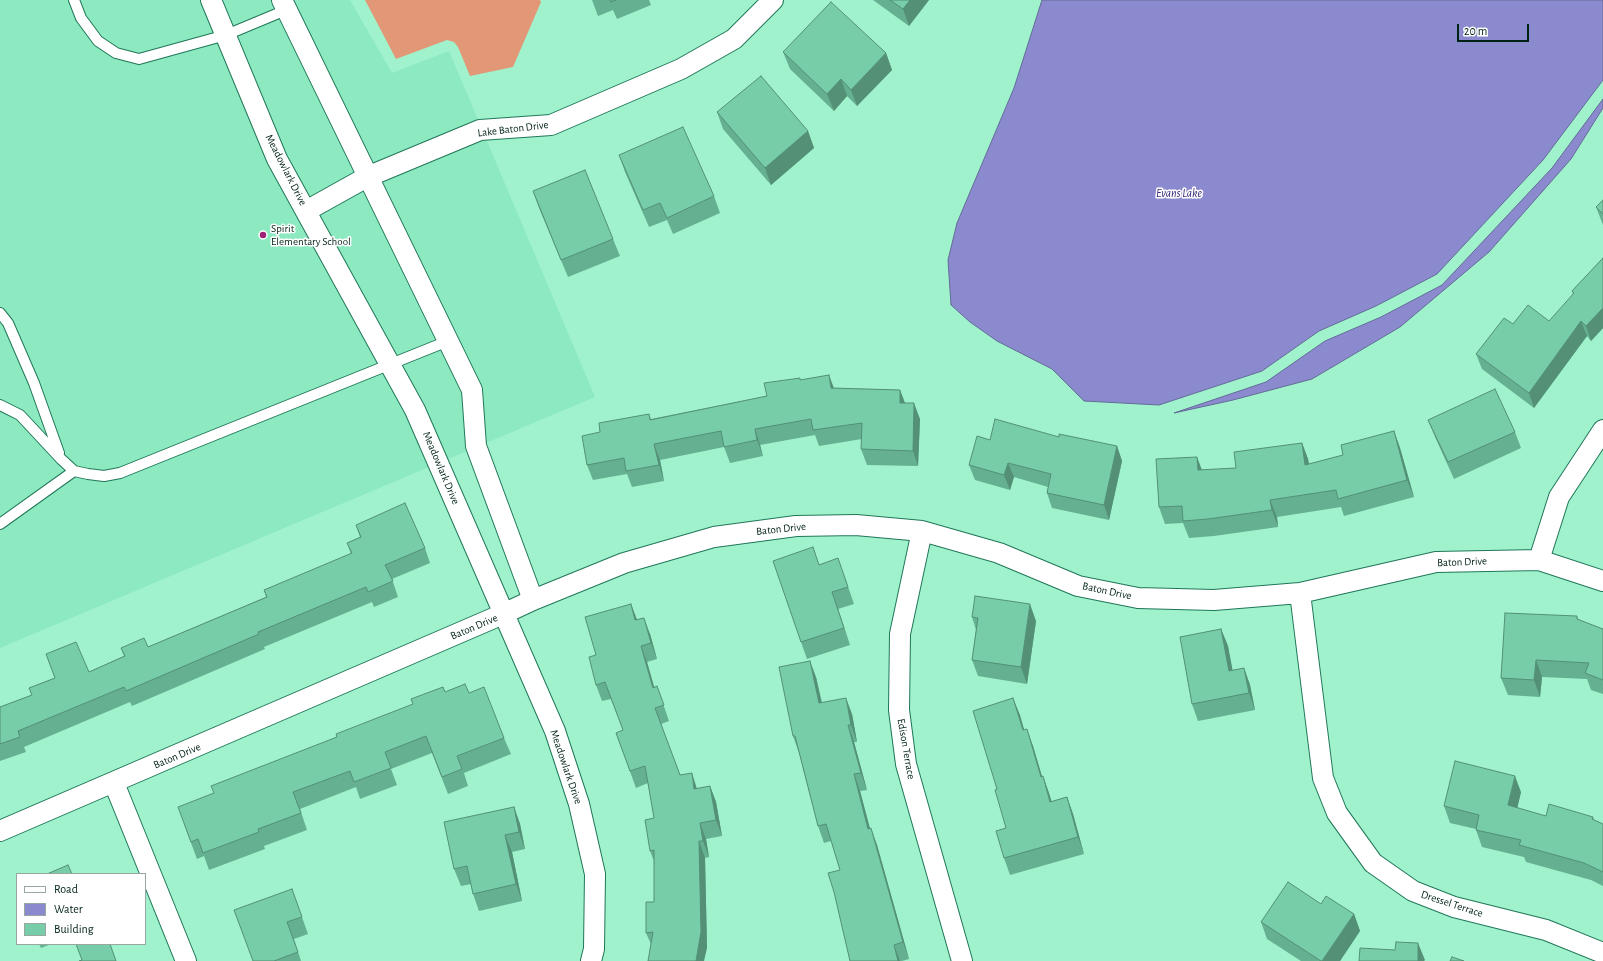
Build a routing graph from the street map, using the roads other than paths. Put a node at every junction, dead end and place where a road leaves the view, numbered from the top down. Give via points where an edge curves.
1 (74, 0) edge
2 (211, 0) edge
3 (773, 0) edge
4 (284, 5) edge
5 (226, 35) junction
6 (367, 177) junction
7 (306, 211) junction
8 (0, 313) edge
9 (448, 341) junction
10 (391, 364) junction
11 (0, 405) edge
12 (1603, 430) edge
13 (61, 459) junction
14 (74, 471) junction
15 (0, 524) edge
16 (922, 532) junction
17 (1539, 560) junction
18 (1603, 582) edge
19 (1300, 593) junction
20 (533, 600) junction
21 (503, 614) junction
22 (114, 783) junction
23 (0, 831) edge
24 (1603, 953) edge
25 (186, 961) edge
26 (591, 961) edge
27 (962, 961) edge

1 - 5 lane via 81,18 98,41 116,53 139,58
2 - 5 street, Meadowlark Drive
3 - 6 street, Lake Baton Drive via 734,39 681,69 551,125 480,130
4 - 5 lane
4 - 6 street
5 - 7 street, Meadowlark Drive via 278,159
6 - 7 street, Lake Baton Drive
6 - 9 street
7 - 10 street, Meadowlark Drive
8 - 13 lane via 8,323 34,383
9 - 10 lane
9 - 20 street via 472,390 476,446
10 - 14 lane via 120,473 104,476
10 - 21 street, Meadowlark Drive via 415,410
11 - 13 lane via 20,415
12 - 17 street via 1559,497
13 - 14 lane
14 - 15 lane
16 - 19 street, Baton Drive via 999,553 1078,586 1138,598 1214,600
16 - 20 street, Baton Drive via 856,525 796,526 714,537 624,563
16 - 27 street, Edison Terrace via 900,634 899,710 906,764
17 - 18 street, Baton Drive
17 - 19 street, Baton Drive via 1436,562
19 - 24 street, Dressel Terrace via 1323,778 1337,813 1373,863 1413,891 1454,907 1546,930
20 - 21 street, Baton Drive
21 - 22 street, Baton Drive
21 - 26 street, Meadowlark Drive via 555,731 579,804 595,874 594,949
22 - 23 street, Baton Drive
22 - 25 street

